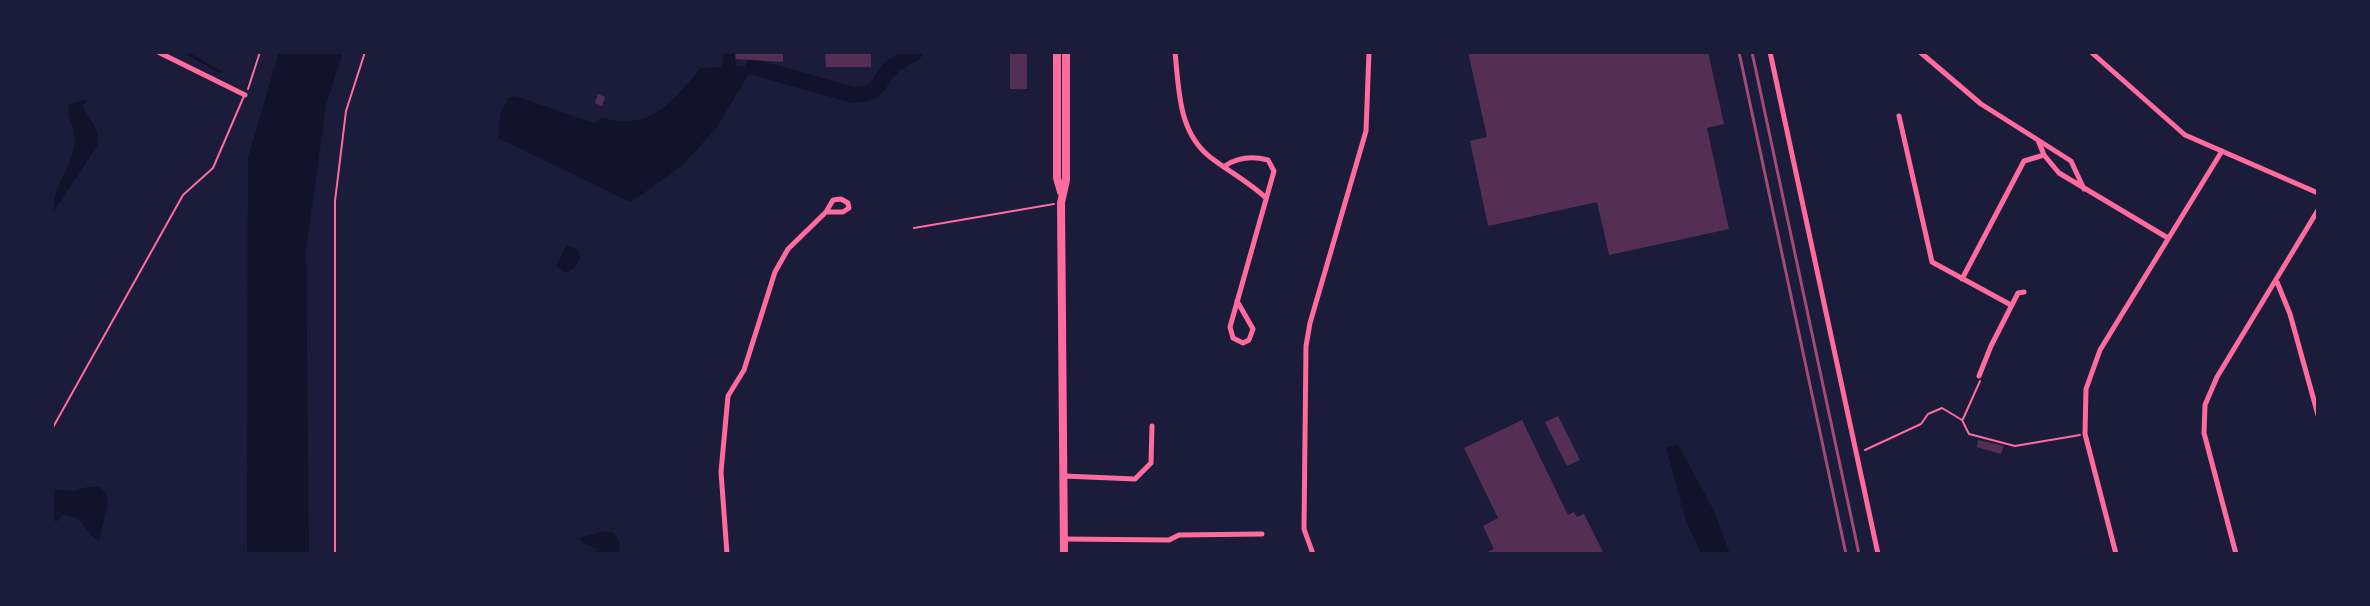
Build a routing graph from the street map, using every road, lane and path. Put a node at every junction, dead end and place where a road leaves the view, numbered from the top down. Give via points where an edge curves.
1 (158, 52) edge
2 (260, 52) edge
3 (365, 52) edge
4 (1057, 52) edge
5 (1066, 52) edge
6 (1175, 52) edge
7 (1369, 52) edge
8 (1770, 52) edge
9 (1920, 52) edge
10 (2091, 52) edge
11 (245, 95) junction
12 (1899, 116) dead end
13 (2038, 140) junction
14 (2222, 151) junction
15 (2044, 155) junction
16 (1225, 166) junction
17 (2084, 190) junction
18 (2318, 193) edge
19 (1266, 198) junction
20 (1061, 200) junction
21 (2318, 210) edge
22 (826, 212) dead end
23 (2318, 224) edge
24 (914, 228) dead end
25 (2308, 229) junction
26 (2168, 238) junction
27 (1962, 279) junction
28 (2277, 281) junction
29 (2024, 292) dead end
30 (1237, 301) junction
31 (2011, 305) junction
32 (1979, 376) joint
33 (2318, 415) edge
34 (1962, 420) junction
35 (1152, 426) dead end
36 (52, 429) edge
37 (2085, 434) junction
38 (1856, 454) junction
39 (1064, 476) junction
40 (1262, 534) dead end
41 (1064, 539) junction
42 (335, 554) edge
43 (727, 554) edge
44 (1064, 554) edge
45 (1313, 554) edge
46 (1878, 554) edge
47 (2116, 554) edge
48 (2236, 554) edge

1 - 11 street
2 - 11 path
3 - 42 lane via 346,111 335,201
4 - 20 main road
5 - 20 main road via 1066,180
6 - 16 street via 1186,126 1208,156
7 - 45 street via 1366,131 1306,346 1304,529
8 - 38 street
9 - 13 street via 1980,104
10 - 14 street via 2173,126
11 - 36 lane via 213,168 183,195
12 - 27 street via 1932,262
13 - 15 street
13 - 17 street via 2071,161
14 - 18 street
14 - 26 street
15 - 17 street
15 - 27 street via 2024,161
16 - 19 street
16 - 19 street via 1236,159 1268,160 1274,171
17 - 26 street
19 - 30 street
20 - 24 path
20 - 39 main road
21 - 25 street
22 - 43 street via 788,249 775,272 744,370 728,396 721,472
23 - 25 street
25 - 28 street
26 - 37 street via 2096,360 2086,389
27 - 31 street
28 - 33 street
28 - 48 street via 2217,377 2203,417
29 - 31 street
30 - 30 street via 1230,334 1243,343 1253,329
31 - 32 street
32 - 34 path
34 - 37 path via 1969,434 2015,446
34 - 38 path via 1942,408 1921,424
35 - 39 street via 1151,463 1135,479
37 - 47 street
38 - 46 street
39 - 41 main road
40 - 41 street
41 - 44 main road

